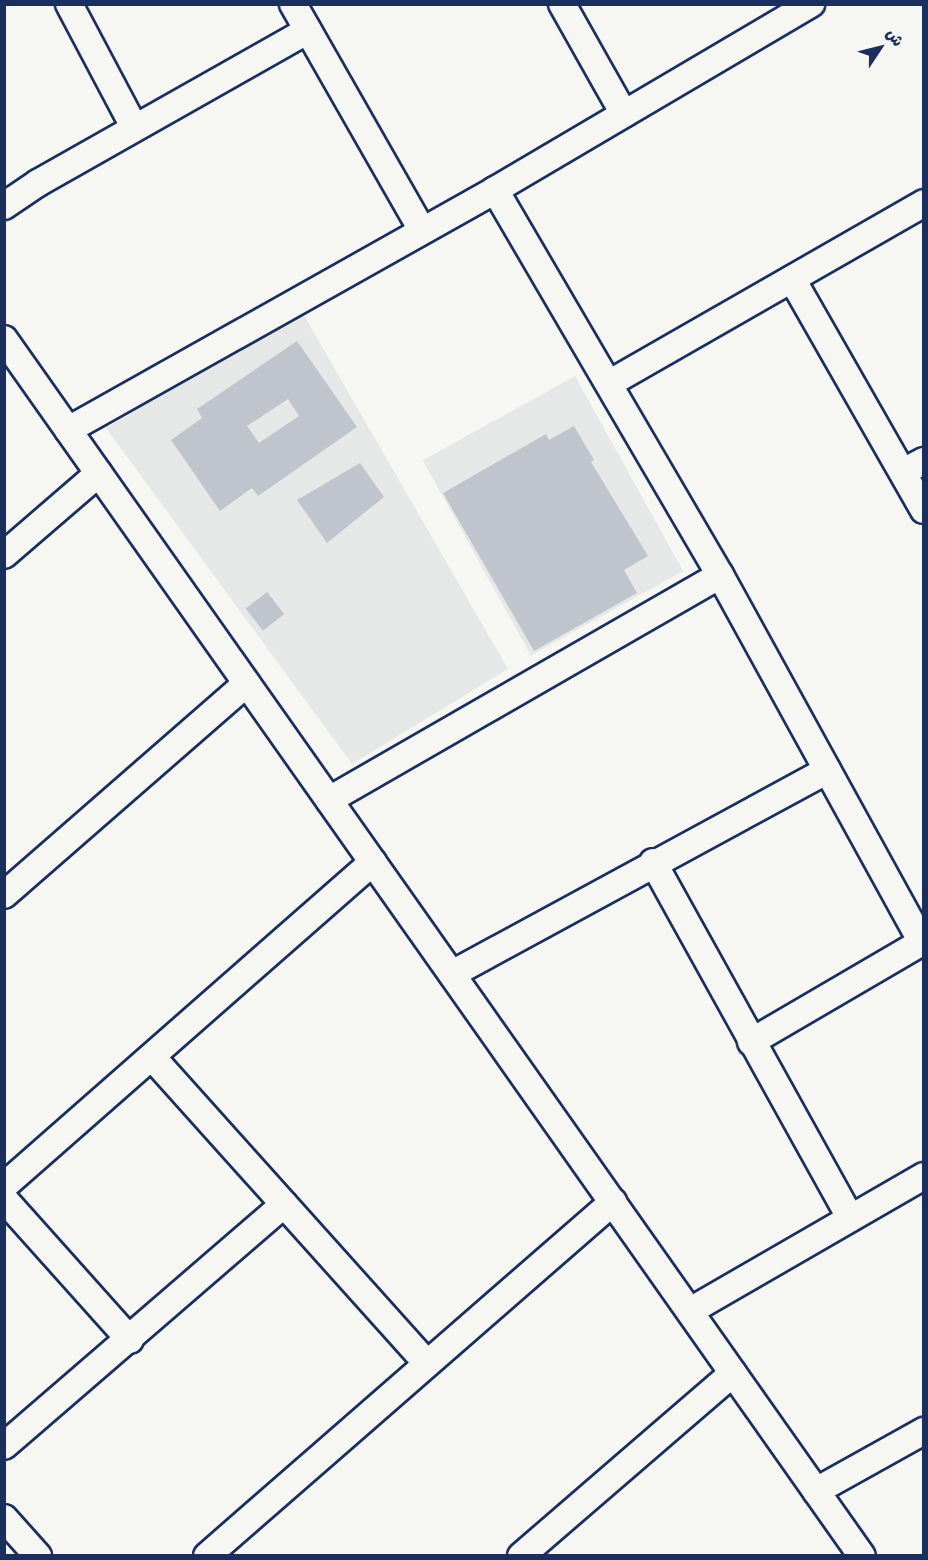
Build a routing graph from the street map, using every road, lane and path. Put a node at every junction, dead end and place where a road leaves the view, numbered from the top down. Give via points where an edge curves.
1 (69, 4) edge
2 (293, 4) edge
3 (562, 4) edge
4 (812, 4) edge
5 (308, 30) junction
6 (624, 114) junction
7 (134, 127) junction
8 (495, 190) junction
9 (924, 203) edge
10 (4, 206) edge
11 (422, 230) junction
12 (792, 279) junction
13 (4, 339) edge
14 (609, 383) junction
15 (68, 430) junction
16 (913, 466) edge
17 (99, 473) junction
18 (924, 510) edge
19 (4, 555) edge
20 (720, 575) junction
21 (247, 683) junction
22 (827, 770) junction
23 (329, 800) junction
24 (373, 862) junction
25 (653, 862) junction
26 (4, 895) edge
27 (923, 942) edge
28 (452, 974) junction
29 (751, 1042) junction
30 (152, 1057) junction
31 (924, 1176) edge
32 (4, 1186) edge
33 (4, 1199) edge
34 (613, 1202) junction
35 (284, 1204) junction
36 (850, 1218) junction
37 (690, 1311) junction
38 (130, 1340) junction
39 (427, 1363) junction
40 (734, 1373) junction
41 (924, 1431) edge
42 (4, 1446) edge
43 (816, 1491) junction
44 (4, 1518) edge
45 (38, 1556) edge
46 (207, 1556) edge
47 (521, 1556) edge
48 (862, 1556) edge

1 - 7 street
2 - 5 street
3 - 6 street
4 - 6 street
5 - 7 street
5 - 11 street
6 - 8 street
7 - 10 street
8 - 11 street
8 - 14 street
9 - 12 street
11 - 15 street
12 - 14 street
12 - 16 street
13 - 15 street
14 - 20 street
15 - 17 street
16 - 18 street
17 - 19 street
17 - 21 street
20 - 22 street
20 - 23 street
21 - 23 street
21 - 26 street
22 - 25 street
22 - 27 street
23 - 24 street
24 - 28 street
24 - 30 street
25 - 28 street
25 - 29 street
27 - 29 street
28 - 34 street
29 - 36 street
30 - 32 street
30 - 35 street
31 - 36 street
33 - 38 street
34 - 37 street
34 - 39 street
35 - 38 street
35 - 39 street
36 - 37 street
37 - 40 street
38 - 42 street
39 - 46 street
40 - 43 street
40 - 47 street
41 - 43 street
43 - 48 street
44 - 45 street

